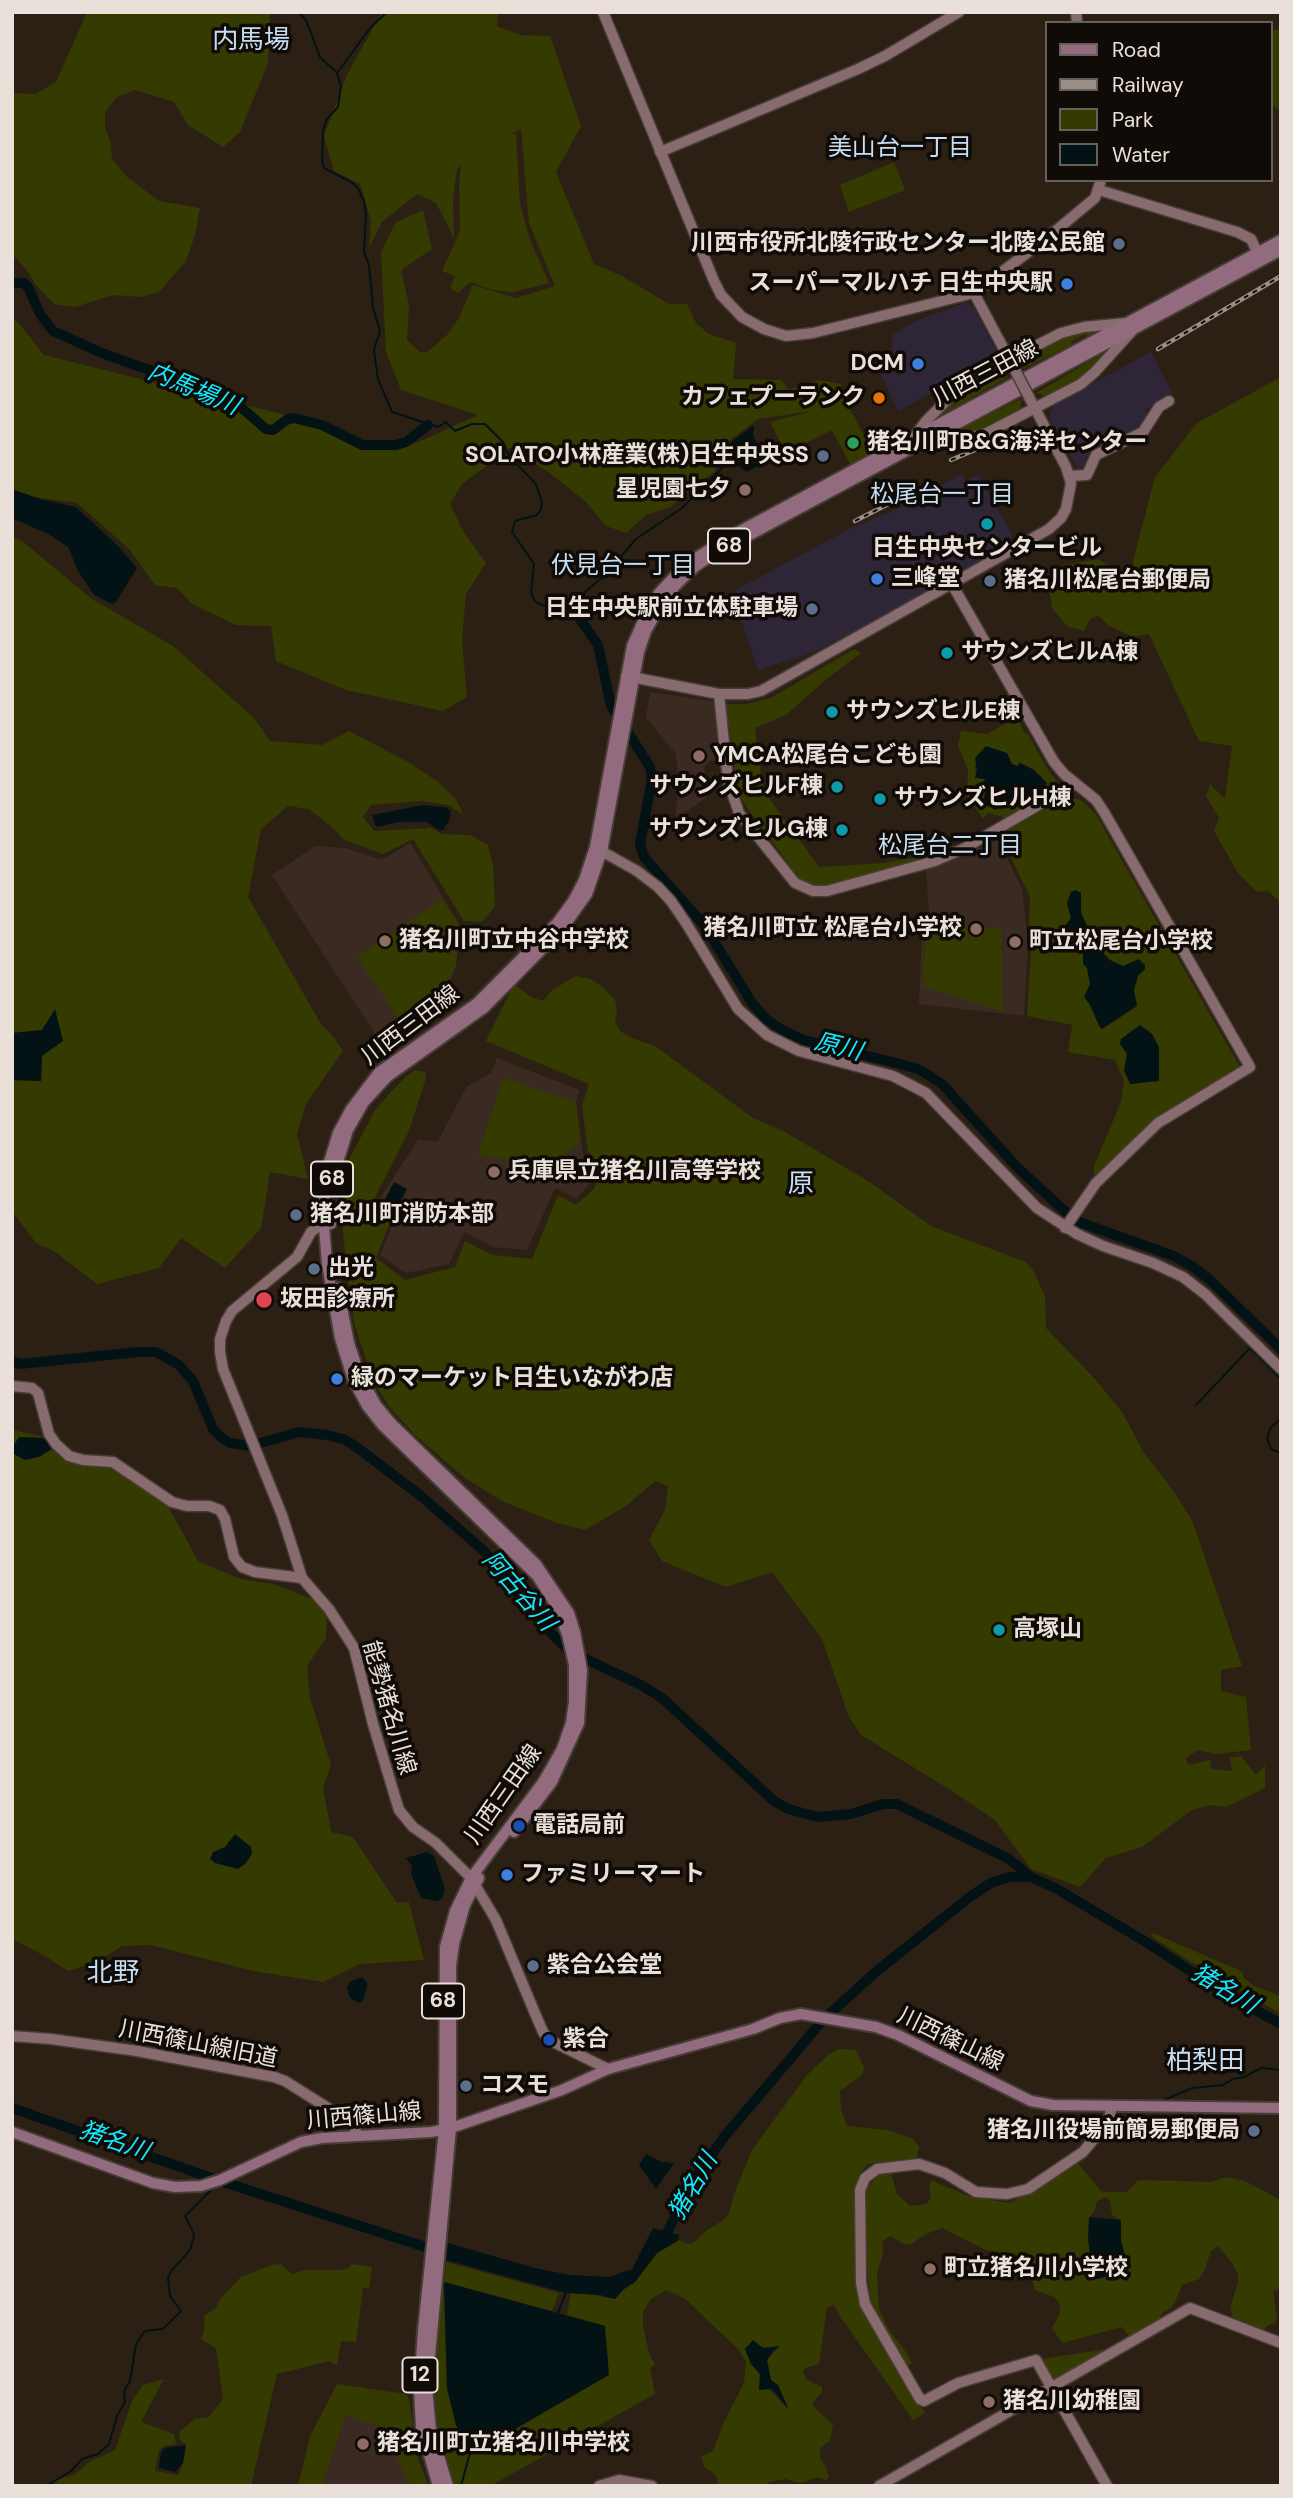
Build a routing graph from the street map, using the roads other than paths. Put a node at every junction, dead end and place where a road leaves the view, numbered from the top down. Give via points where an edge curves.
1 (603, 12) edge
2 (959, 12) edge
3 (660, 152) junction
4 (1100, 185) edge
5 (1281, 240) edge
6 (1281, 250) edge
7 (1259, 256) junction
8 (974, 293) junction
9 (1128, 327) junction
10 (1009, 360) junction
11 (1169, 401) dead end
12 (1034, 408) junction
13 (916, 442) junction
14 (1070, 476) junction
15 (953, 586) junction
16 (630, 677) junction
17 (719, 694) junction
18 (1075, 784) junction
19 (598, 849) junction
20 (328, 1225) junction
21 (1065, 1228) junction
22 (1281, 1368) edge
23 (12, 1386) edge
24 (302, 1578) junction
25 (578, 1668) junction
26 (473, 1882) junction
27 (12, 2036) edge
28 (608, 2069) junction
29 (1112, 2106) junction
30 (1281, 2108) edge
31 (448, 2129) junction
32 (12, 2132) edge
33 (358, 2136) junction
34 (434, 2264) junction
35 (1281, 2343) edge
36 (1052, 2388) junction
37 (438, 2486) edge
38 (448, 2486) edge
39 (598, 2486) edge
40 (652, 2486) edge
41 (879, 2486) edge
42 (1107, 2486) edge

1 - 3 street
2 - 3 street via 858,69
3 - 8 street via 721,295 742,317 764,329 786,336 813,333
4 - 7 street via 1237,232 1251,239
4 - 8 street via 1095,198
5 - 7 main road, 川西三田線 / 68
6 - 7 main road, 川西三田線 / 68
7 - 9 main road, 川西三田線 / 68
8 - 10 street
9 - 10 street via 1061,332
9 - 12 street via 1088,378
9 - 13 main road, 川西三田線 / 68
10 - 12 street, bridge
10 - 13 street via 958,389 926,421
11 - 14 street via 1159,407 1139,436 1097,455 1087,475
12 - 13 street via 983,435
12 - 14 street
13 - 16 main road, 川西三田線 / 68 via 729,537 685,565 647,612 632,646
14 - 15 street via 1070,496 1056,524
15 - 17 street via 777,684 748,694
15 - 18 street via 1054,762
16 - 17 street
16 - 19 main road, 川西三田線 / 68
17 - 18 street via 728,781 739,813 795,883 813,891 935,861
18 - 21 street via 1104,812 1250,1067 1158,1123 1096,1183
19 - 20 main road, 川西三田線 / 68 via 557,923 477,1003 379,1072 357,1100 338,1133 329,1162 324,1189
19 - 21 street via 637,871 671,901 727,993 754,1026 784,1045 881,1073 926,1093 1017,1189
20 - 24 street via 311,1232 297,1257 242,1300 226,1321 220,1339 223,1369 258,1451
20 - 25 main road, 川西三田線 / 68 via 349,1343 376,1405 537,1564 569,1613 579,1646
20 - 25 main road, 川西三田線 / 68 via 327,1265 340,1338 367,1406 390,1434 537,1576 557,1608
21 - 22 street via 1183,1278
23 - 24 street via 38,1393 49,1434 69,1455 113,1462 172,1502 220,1510 234,1557 242,1567
24 - 26 street, 能勢猪名川線 via 354,1648 399,1811
25 - 26 main road, 川西三田線 / 68 via 573,1712 557,1758
26 - 28 street, 能勢猪名川線 via 496,1920 543,2032 564,2048
26 - 31 main road, 川西三田線 / 68 via 453,1955
27 - 33 street, 川西篠山線旧道 via 137,2051 274,2077 352,2123
28 - 29 main road, 川西篠山線 via 790,2015 811,2015 898,2035 1031,2101
28 - 31 main road, 川西篠山線 via 562,2090
29 - 30 main road, 川西篠山線
29 - 36 street via 1108,2122 1083,2152 1028,2189 1007,2194 976,2192 919,2164 877,2169 865,2178 860,2190 865,2304 920,2399 1036,2360
31 - 33 main road, 川西篠山線
31 - 34 main road, 川西篠山線 / 12
32 - 33 main road, 川西篠山線 via 175,2187 201,2186 301,2142
34 - 37 main road, 川西篠山線 / 12 via 419,2390 421,2427
34 - 38 main road, 川西篠山線 / 12 via 427,2388 431,2430
35 - 36 street via 1191,2308
36 - 41 street
36 - 42 street
39 - 40 street via 619,2480

